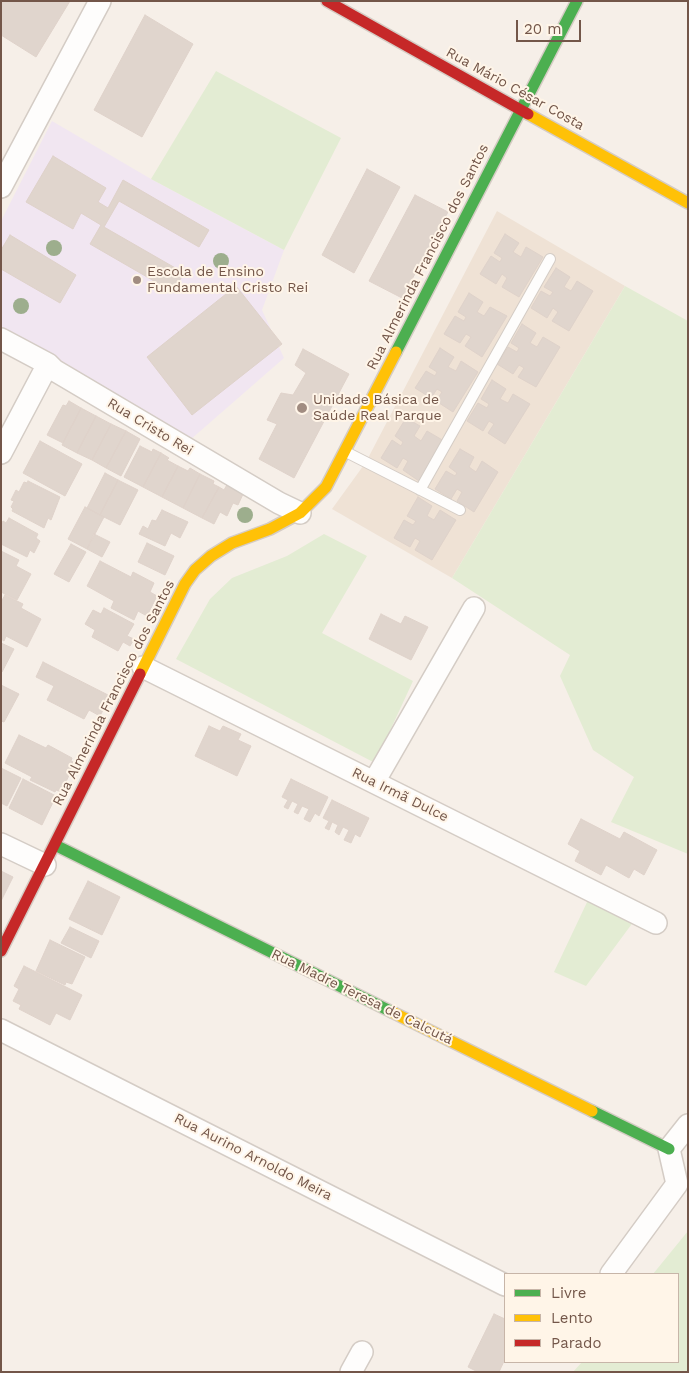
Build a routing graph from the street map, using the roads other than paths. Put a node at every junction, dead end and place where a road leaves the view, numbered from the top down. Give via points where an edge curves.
1 (100, 1) edge
2 (327, 1) edge
3 (577, 1) edge
4 (522, 109) junction
5 (1, 187) edge
6 (688, 203) edge
7 (550, 259) dead end
8 (1, 339) edge
9 (48, 364) junction
10 (345, 451) junction
11 (1, 453) edge
12 (420, 490) junction
13 (460, 510) dead end
14 (300, 514) junction
15 (474, 608) dead end
16 (144, 667) junction
17 (374, 782) junction
18 (1, 844) edge
19 (55, 845) junction
20 (45, 865) junction
21 (656, 922) dead end
22 (1, 951) edge
23 (1, 1030) edge
24 (688, 1125) edge
25 (668, 1150) junction
26 (612, 1273) edge
27 (504, 1284) edge
28 (362, 1352) dead end
29 (351, 1372) edge

1 - 5 street
2 - 4 street, Rua Mário César Costa
3 - 4 street, Rua Almerinda Francisco dos Santos
4 - 6 street, Rua Mário César Costa
4 - 10 street, Rua Almerinda Francisco dos Santos
7 - 12 lane
8 - 9 street, Rua Cristo Rei
9 - 11 street
9 - 14 street, Rua Cristo Rei
10 - 12 lane
10 - 14 street, Rua Almerinda Francisco dos Santos via 326,487
12 - 13 lane
14 - 16 street, Rua Almerinda Francisco dos Santos via 232,543 195,570
15 - 17 street
16 - 17 street, Rua Irmã Dulce
16 - 19 street, Rua Almerinda Francisco dos Santos
17 - 21 street, Rua Irmã Dulce
18 - 20 street
19 - 20 street, Rua Almerinda Francisco dos Santos
19 - 25 street, Rua Madre Teresa de Calcutá
20 - 22 street, Rua Almerinda Francisco dos Santos
23 - 27 street, Rua Aurino Arnoldo Meira
24 - 25 street
25 - 26 street via 678,1184
28 - 29 street

